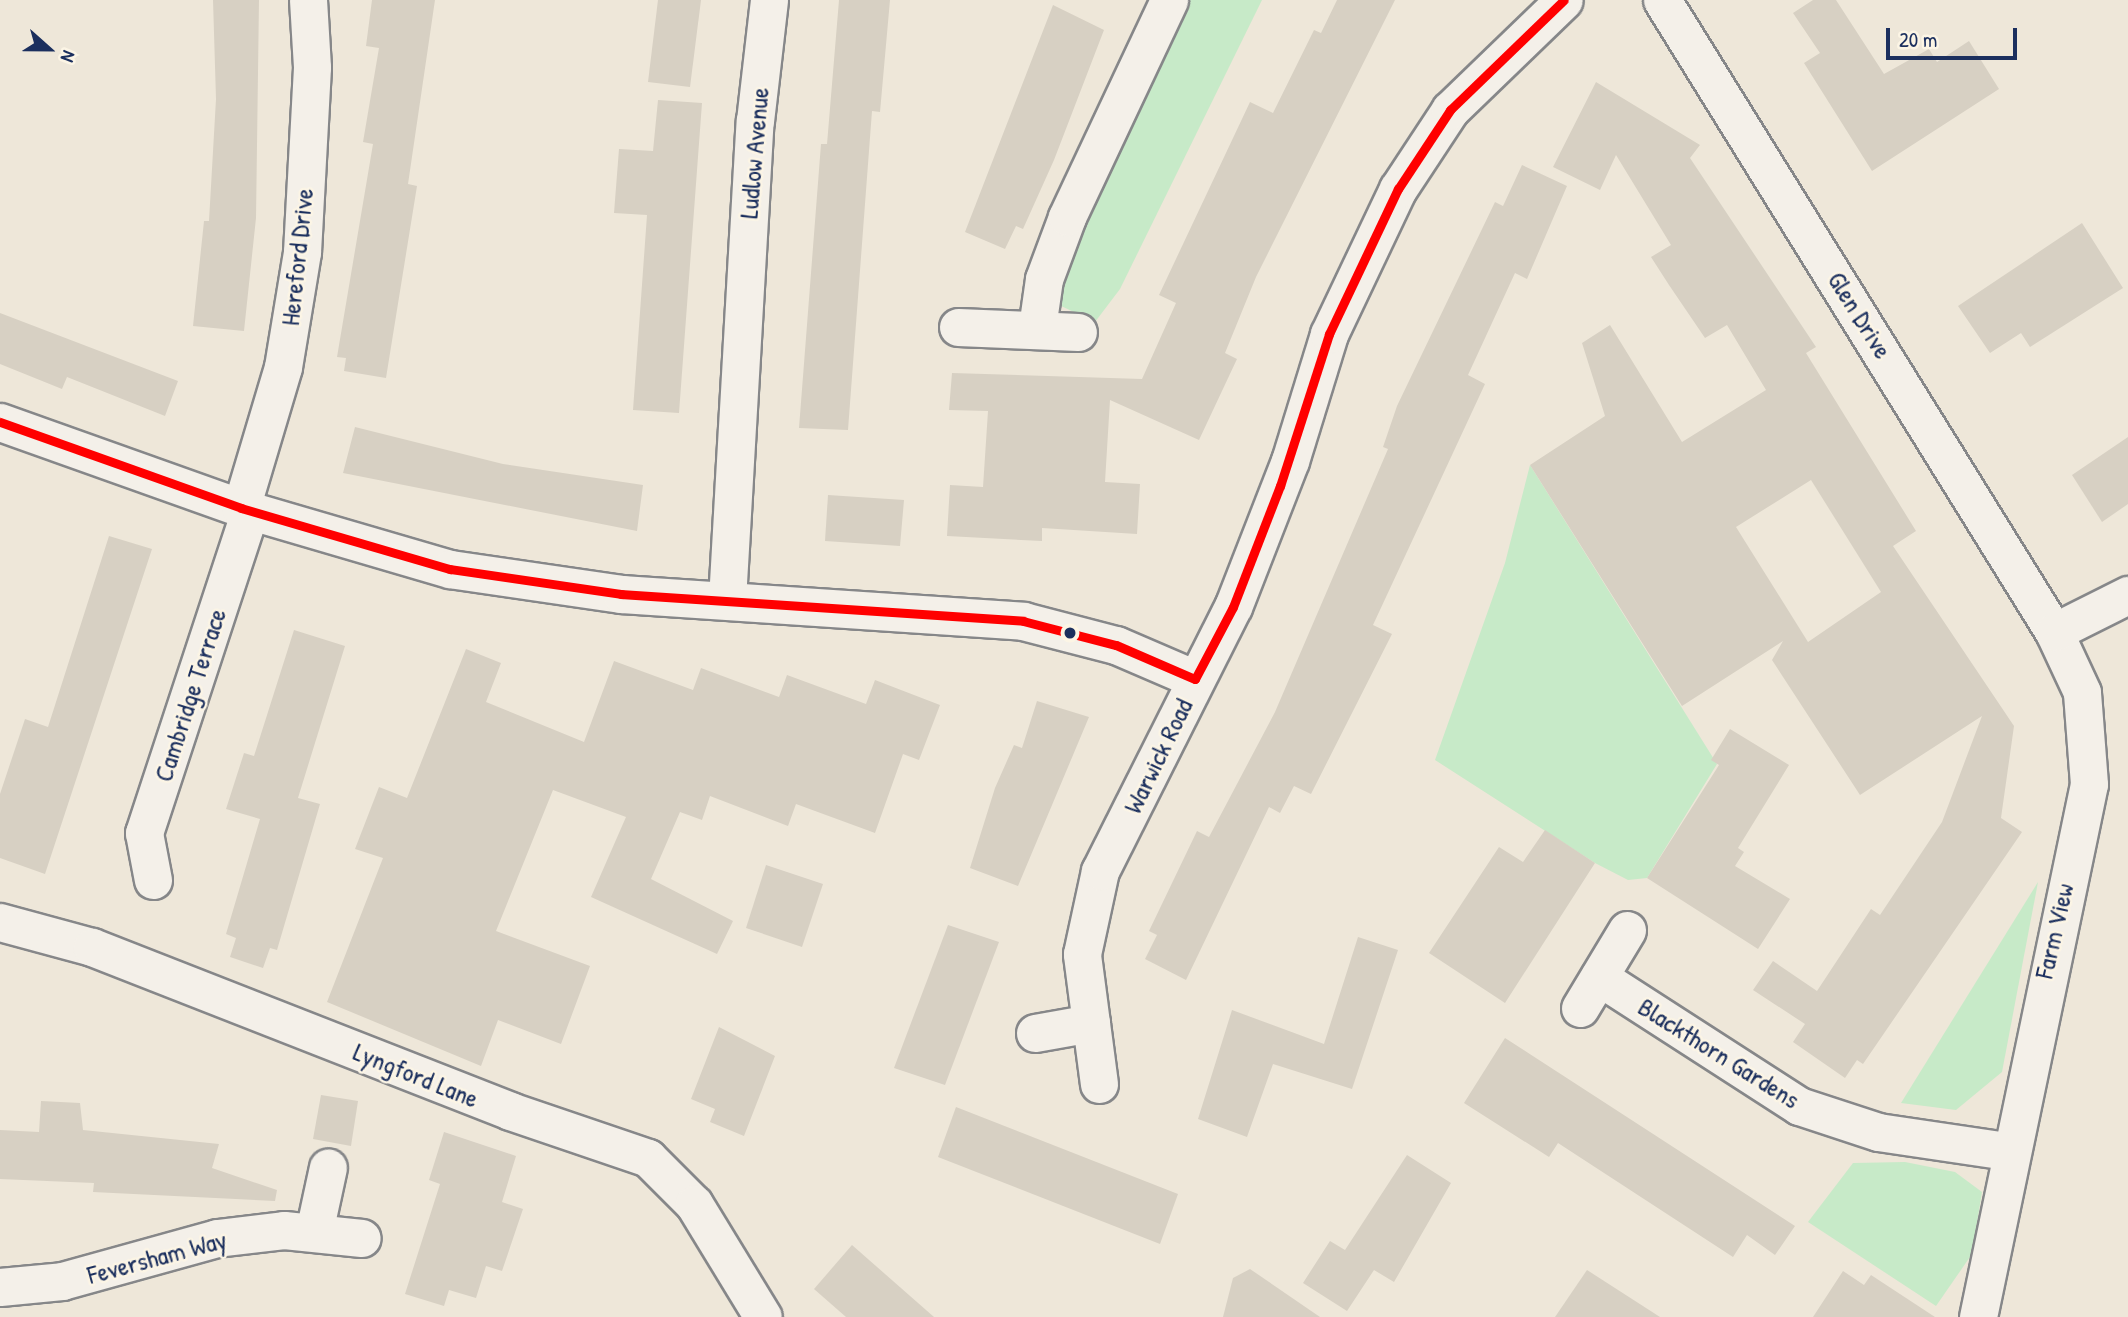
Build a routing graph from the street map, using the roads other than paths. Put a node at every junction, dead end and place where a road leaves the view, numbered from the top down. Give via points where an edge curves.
1 (308, 0) edge
2 (769, 0) edge
3 (1168, 0) edge
4 (1564, 0) edge
5 (1662, 0) edge
6 (958, 327) dead end
7 (1037, 328) junction
8 (1077, 331) dead end
9 (0, 422) edge
10 (246, 510) junction
11 (2128, 596) edge
12 (727, 600) junction
13 (2054, 632) junction
14 (1195, 679) junction
15 (153, 880) dead end
16 (0, 922) edge
17 (1627, 930) dead end
18 (1600, 977) junction
19 (1580, 1008) dead end
20 (1091, 1023) junction
21 (1035, 1033) dead end
22 (1099, 1084) dead end
23 (2007, 1151) junction
24 (328, 1167) dead end
25 (314, 1232) junction
26 (362, 1238) dead end
27 (0, 1287) edge
28 (763, 1317) edge
29 (1978, 1317) edge

1 - 10 street, Hereford Drive via 312,67 302,252 283,367
2 - 12 street, Ludlow Avenue via 753,148
3 - 7 street via 1067,216 1044,279
4 - 14 street, Warwick Road via 1450,110 1398,189 1329,334 1280,486 1233,607
5 - 13 street, Glen Drive
6 - 7 street
7 - 8 street
9 - 10 street
10 - 12 street via 450,569 621,594
10 - 15 street, Cambridge Terrace via 144,833
11 - 13 street
12 - 14 street via 1023,621 1116,645
13 - 23 street, Farm View via 2082,692 2089,784
14 - 20 street, Warwick Road via 1100,871 1082,954
16 - 28 street, Lyngford Lane via 92,947 510,1111 648,1158 694,1204
17 - 18 street
18 - 19 street
18 - 23 street, Blackthorn Gardens via 1799,1106 1878,1132
20 - 21 street
20 - 22 street, Warwick Road
23 - 29 street, Farm View
24 - 25 street
25 - 26 street, Feversham Way
25 - 27 street, Feversham Way via 217,1238 62,1281

